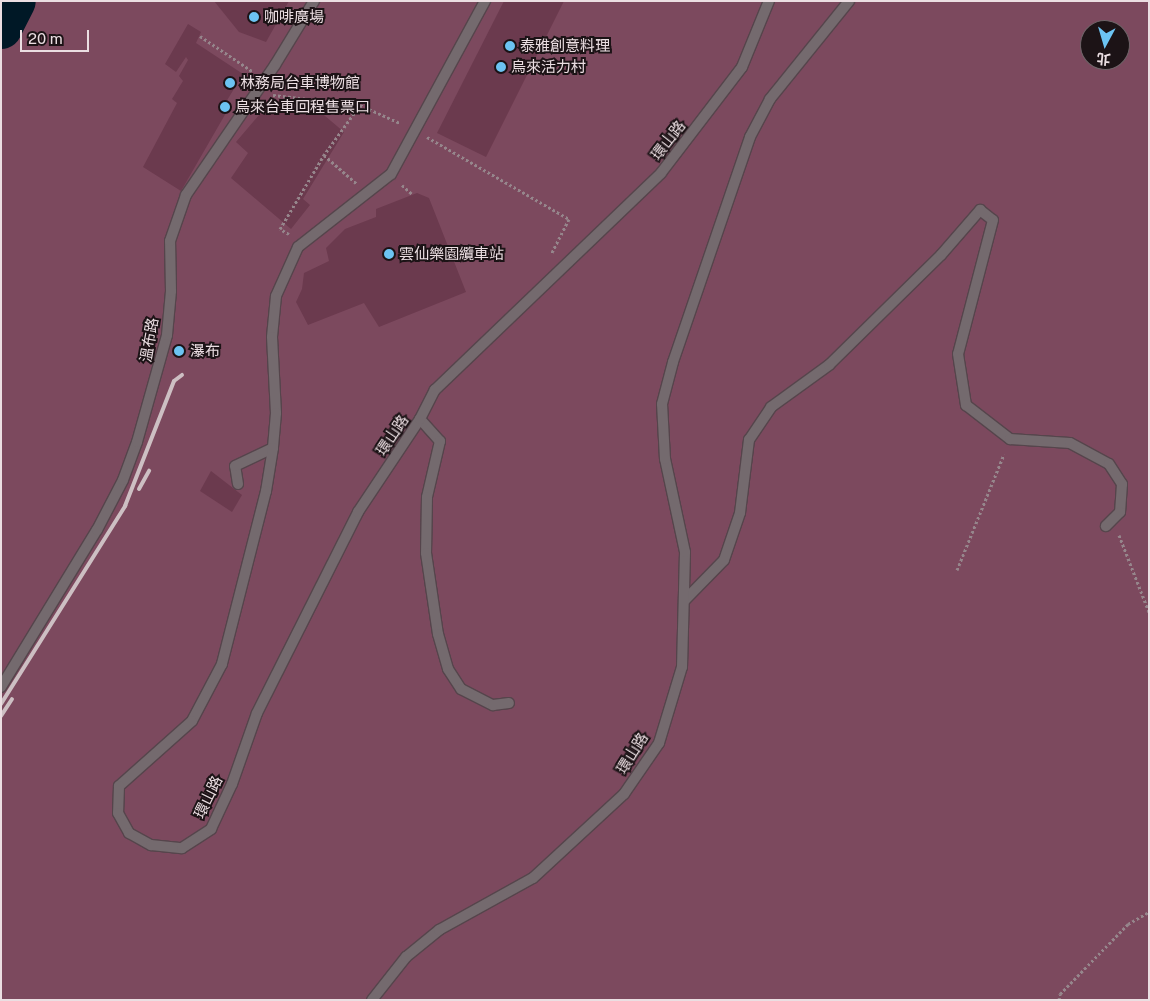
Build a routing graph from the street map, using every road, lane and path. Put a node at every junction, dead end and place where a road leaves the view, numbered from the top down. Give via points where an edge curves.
1 (314, 1) edge
2 (485, 1) edge
3 (769, 1) edge
4 (849, 1) edge
5 (200, 36) dead end
6 (265, 79) junction
7 (255, 93) junction
8 (360, 105) junction
9 (416, 131) junction
10 (324, 155) junction
11 (366, 192) junction
12 (304, 242) junction
13 (556, 275) junction
14 (420, 419) junction
15 (1010, 440) junction
16 (273, 448) junction
17 (238, 484) dead end
18 (1106, 526) joint
19 (957, 570) dead end
20 (684, 601) junction
21 (1149, 612) edge
22 (1, 687) edge
23 (509, 703) dead end
24 (1149, 912) edge
25 (372, 1000) edge
26 (1059, 1000) edge

1 - 6 street, 溫布路
2 - 9 street, 環山路
3 - 13 street, 環山路 via 742,67 704,119 661,173
4 - 20 street, 環山路 via 770,99 750,137 673,362 662,404 665,460 685,552
5 - 6 path
6 - 7 street, 溫布路
7 - 8 path
7 - 22 street, 溫布路 via 202,167 176,218 170,241 171,290 162,360 123,480 97,530
8 - 9 path
8 - 10 path
9 - 11 street, 環山路 via 391,174
9 - 13 path via 569,219 548,264
10 - 11 path
10 - 12 path via 280,228
11 - 12 street, 環山路
12 - 16 street, 環山路 via 298,247 276,296 272,337 276,413
13 - 14 street, 環山路 via 435,390
14 - 16 street, 環山路 via 358,512 257,713 232,784 211,829 182,848 151,845 130,832 118,813 119,786 192,721 222,664 266,491
14 - 23 street via 440,441 427,497 426,553 438,634 448,669 461,689 493,705
15 - 18 street via 1070,443 1109,464 1122,484 1120,512
15 - 19 path
15 - 20 street via 966,405 958,354 993,220 980,210 941,255 829,365 771,407 749,440 740,513 724,560
16 - 17 street via 235,466
18 - 21 path via 1122,538 1125,557
20 - 25 street, 環山路 via 682,667 659,742 624,794 533,878 439,930 406,957
24 - 26 path via 1128,924 1060,994

